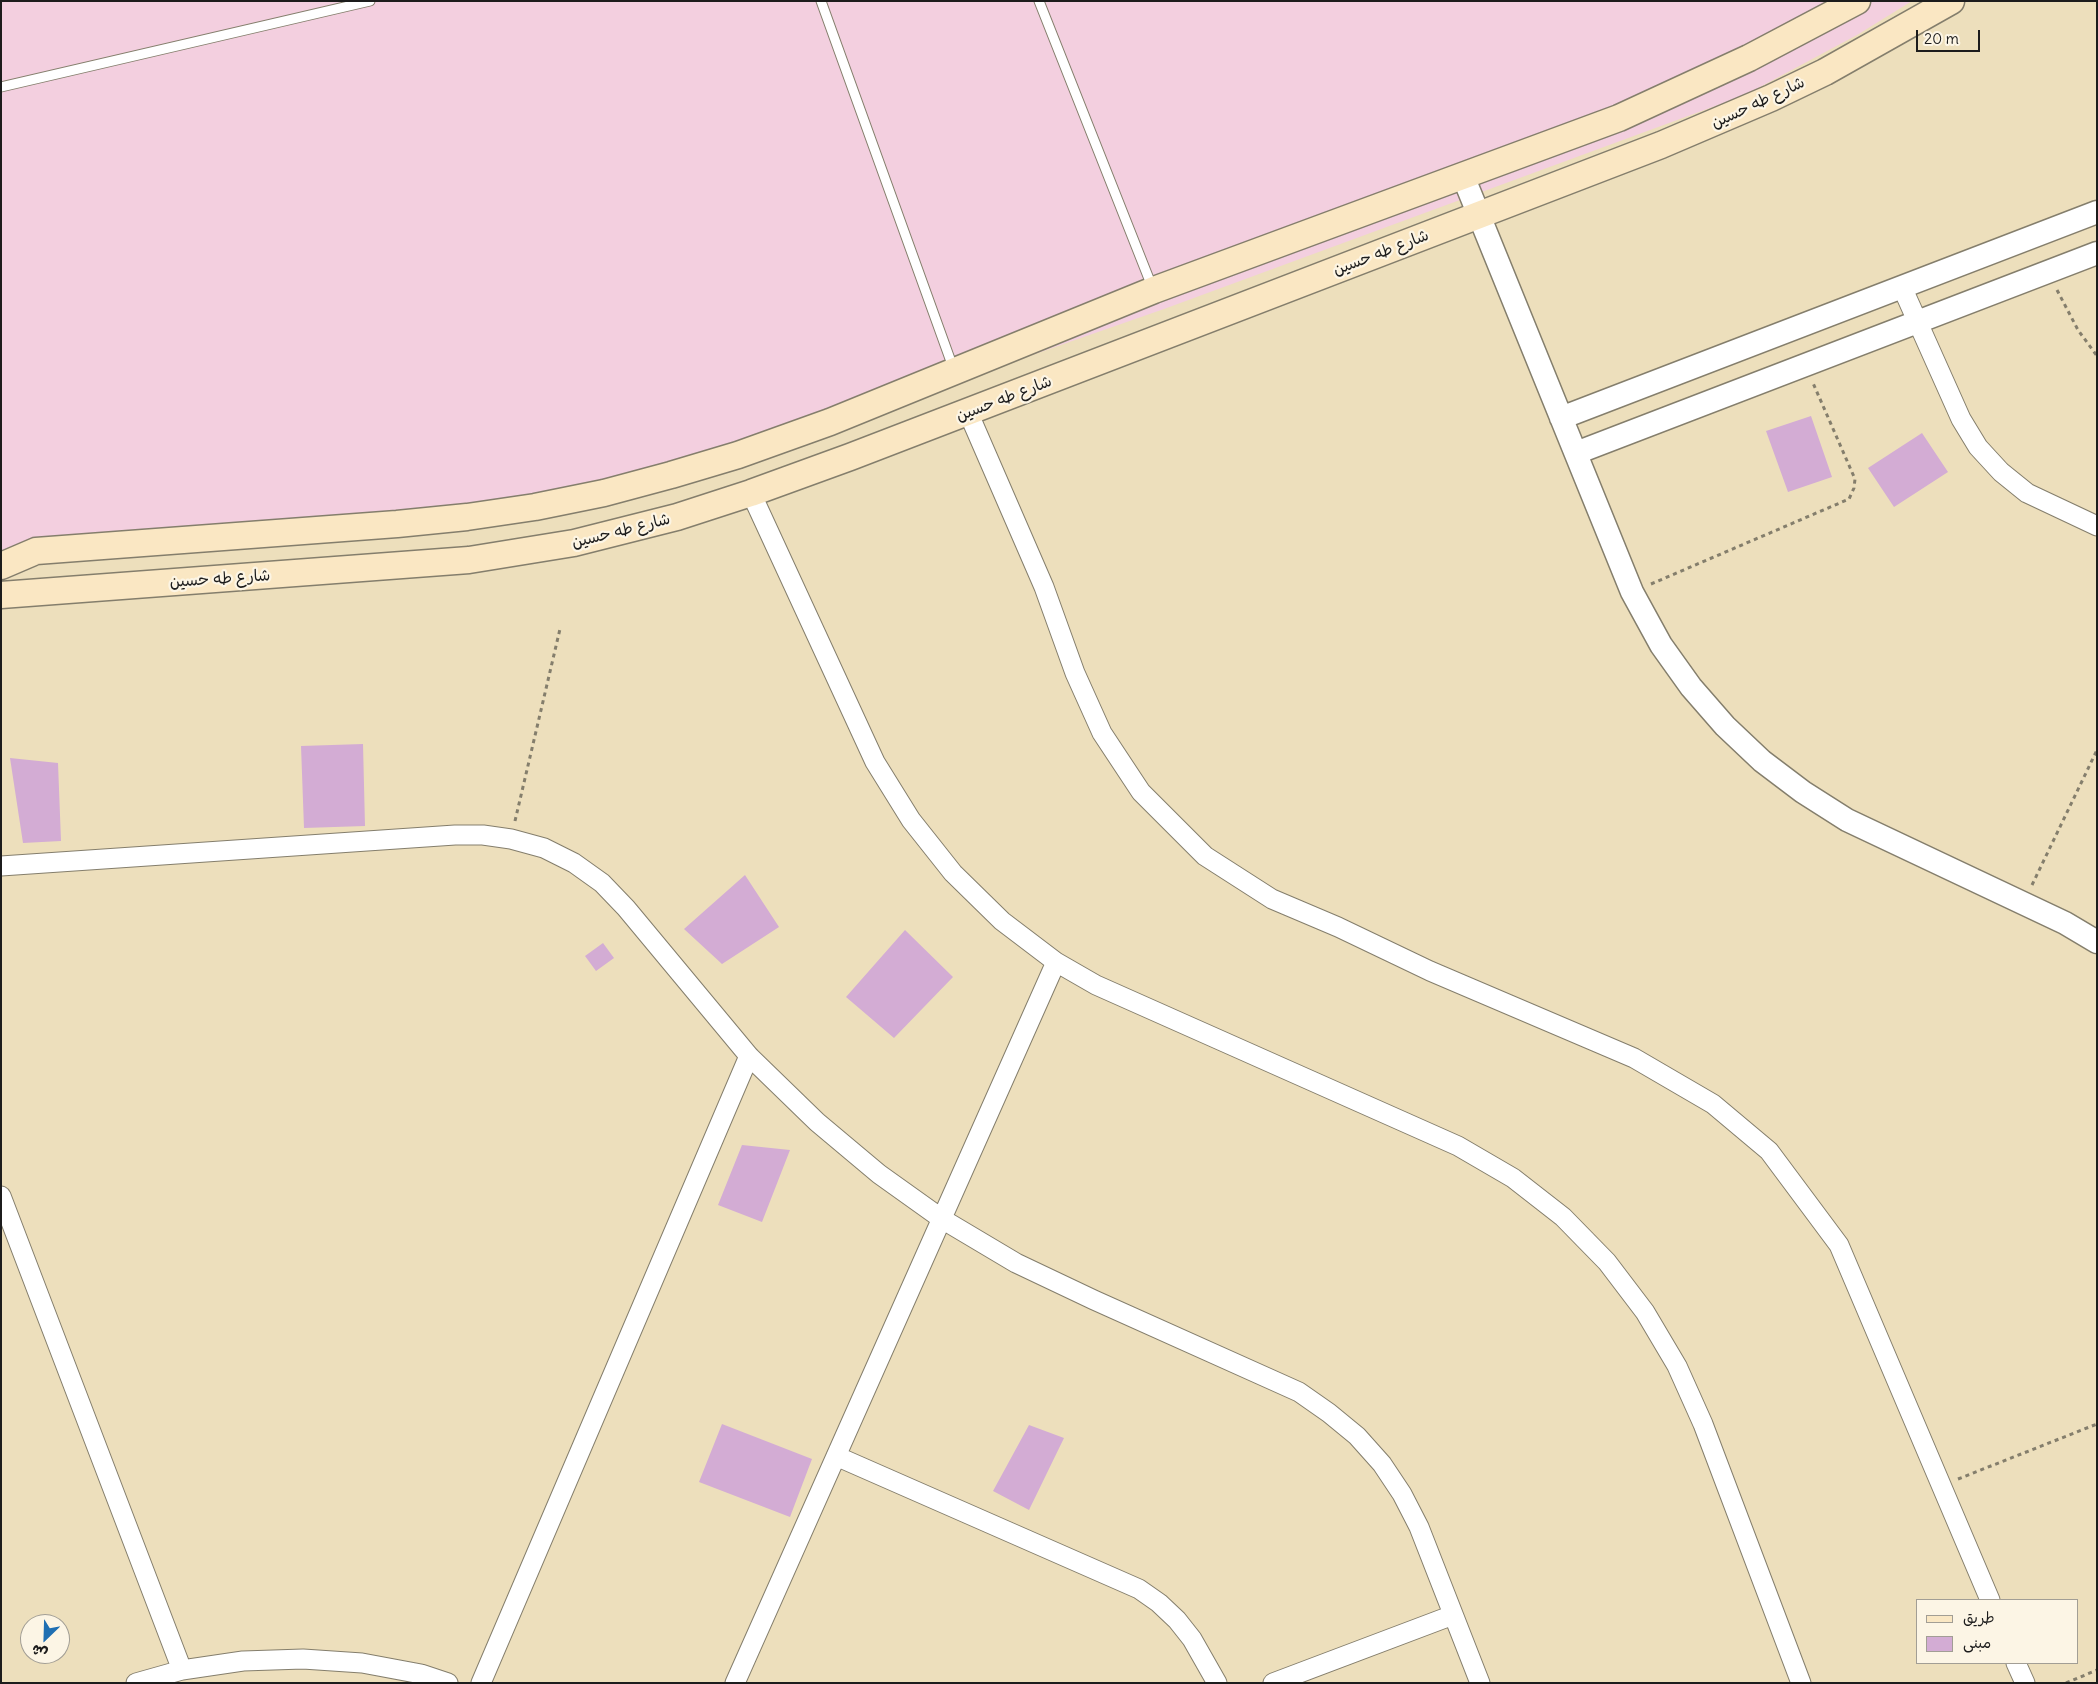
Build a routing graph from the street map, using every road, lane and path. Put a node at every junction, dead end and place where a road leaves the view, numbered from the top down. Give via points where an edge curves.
1 (370, 1) edge
2 (821, 1) edge
3 (1039, 1) edge
4 (1857, 1) edge
5 (1952, 1) edge
6 (1, 87) edge
7 (1463, 176) junction
8 (2097, 212) edge
9 (1480, 215) junction
10 (2097, 253) edge
11 (2048, 272) junction
12 (1902, 287) junction
13 (1154, 290) junction
14 (1918, 322) junction
15 (2097, 356) edge
16 (1805, 365) junction
17 (954, 371) junction
18 (968, 412) junction
19 (1562, 418) junction
20 (1576, 453) junction
21 (750, 493) junction
22 (2097, 526) edge
23 (1, 566) edge
24 (1632, 592) junction
25 (1, 594) edge
26 (560, 629) dead end
27 (2097, 750) edge
28 (511, 839) junction
29 (1, 866) edge
30 (2023, 903) junction
31 (2097, 942) edge
32 (1056, 962) junction
33 (749, 1056) junction
34 (1, 1196) edge
35 (942, 1219) junction
36 (2097, 1424) edge
37 (836, 1456) junction
38 (1943, 1486) junction
39 (1990, 1599) edge
40 (1453, 1615) junction
41 (2016, 1664) edge
42 (182, 1670) junction
43 (2097, 1670) edge
44 (136, 1683) edge
45 (448, 1683) edge
46 (481, 1683) edge
47 (735, 1683) edge
48 (1217, 1683) edge
49 (1273, 1683) edge
50 (1480, 1683) edge
51 (1801, 1683) edge
52 (2025, 1683) edge
53 (2066, 1683) edge

1 - 6 lane
2 - 17 lane
3 - 13 lane
4 - 7 main road via 1684,89 1618,118
5 - 9 main road, شارع طه حسين via 1887,39 1771,98 1662,145
7 - 9 street
7 - 13 main road
8 - 12 street
9 - 18 main road, شارع طه حسين
9 - 19 street
10 - 11 street
11 - 14 street
11 - 15 path via 2078,330
12 - 14 street
12 - 19 street
13 - 17 main road
14 - 16 street
14 - 22 street via 1961,419 1978,447 2027,493
16 - 20 street
16 - 24 path via 1855,478 1849,499
17 - 23 main road via 830,422 738,455 661,478 535,507 397,524 36,551
18 - 21 main road, شارع طه حسين
18 - 38 street via 1044,587 1075,673 1098,724 1140,792 1206,856 1272,899 1634,1058 1713,1104 1769,1151 1839,1245
19 - 20 street
20 - 24 street
21 - 25 main road, شارع طه حسين via 626,531 487,558
21 - 32 street via 875,762 911,820 954,873 1002,921
24 - 30 street via 1661,645 1691,687 1725,726 1762,760 1847,820
26 - 28 path
27 - 30 path
28 - 29 street via 454,835
28 - 33 street via 551,852 602,883
30 - 31 street
32 - 35 street
32 - 51 street via 1096,985 1458,1146 1513,1178 1562,1217 1607,1262 1646,1312 1677,1366
33 - 35 street via 817,1122 879,1174
33 - 46 street
34 - 42 street
35 - 37 street
35 - 40 street via 1016,1263 1299,1392 1330,1412 1364,1443 1402,1494
36 - 38 path
37 - 47 street
37 - 48 street via 1139,1589 1177,1620
38 - 39 street
40 - 49 street
40 - 50 street
41 - 52 street
42 - 44 street
42 - 45 street via 244,1661 303,1659 362,1663
43 - 53 path

